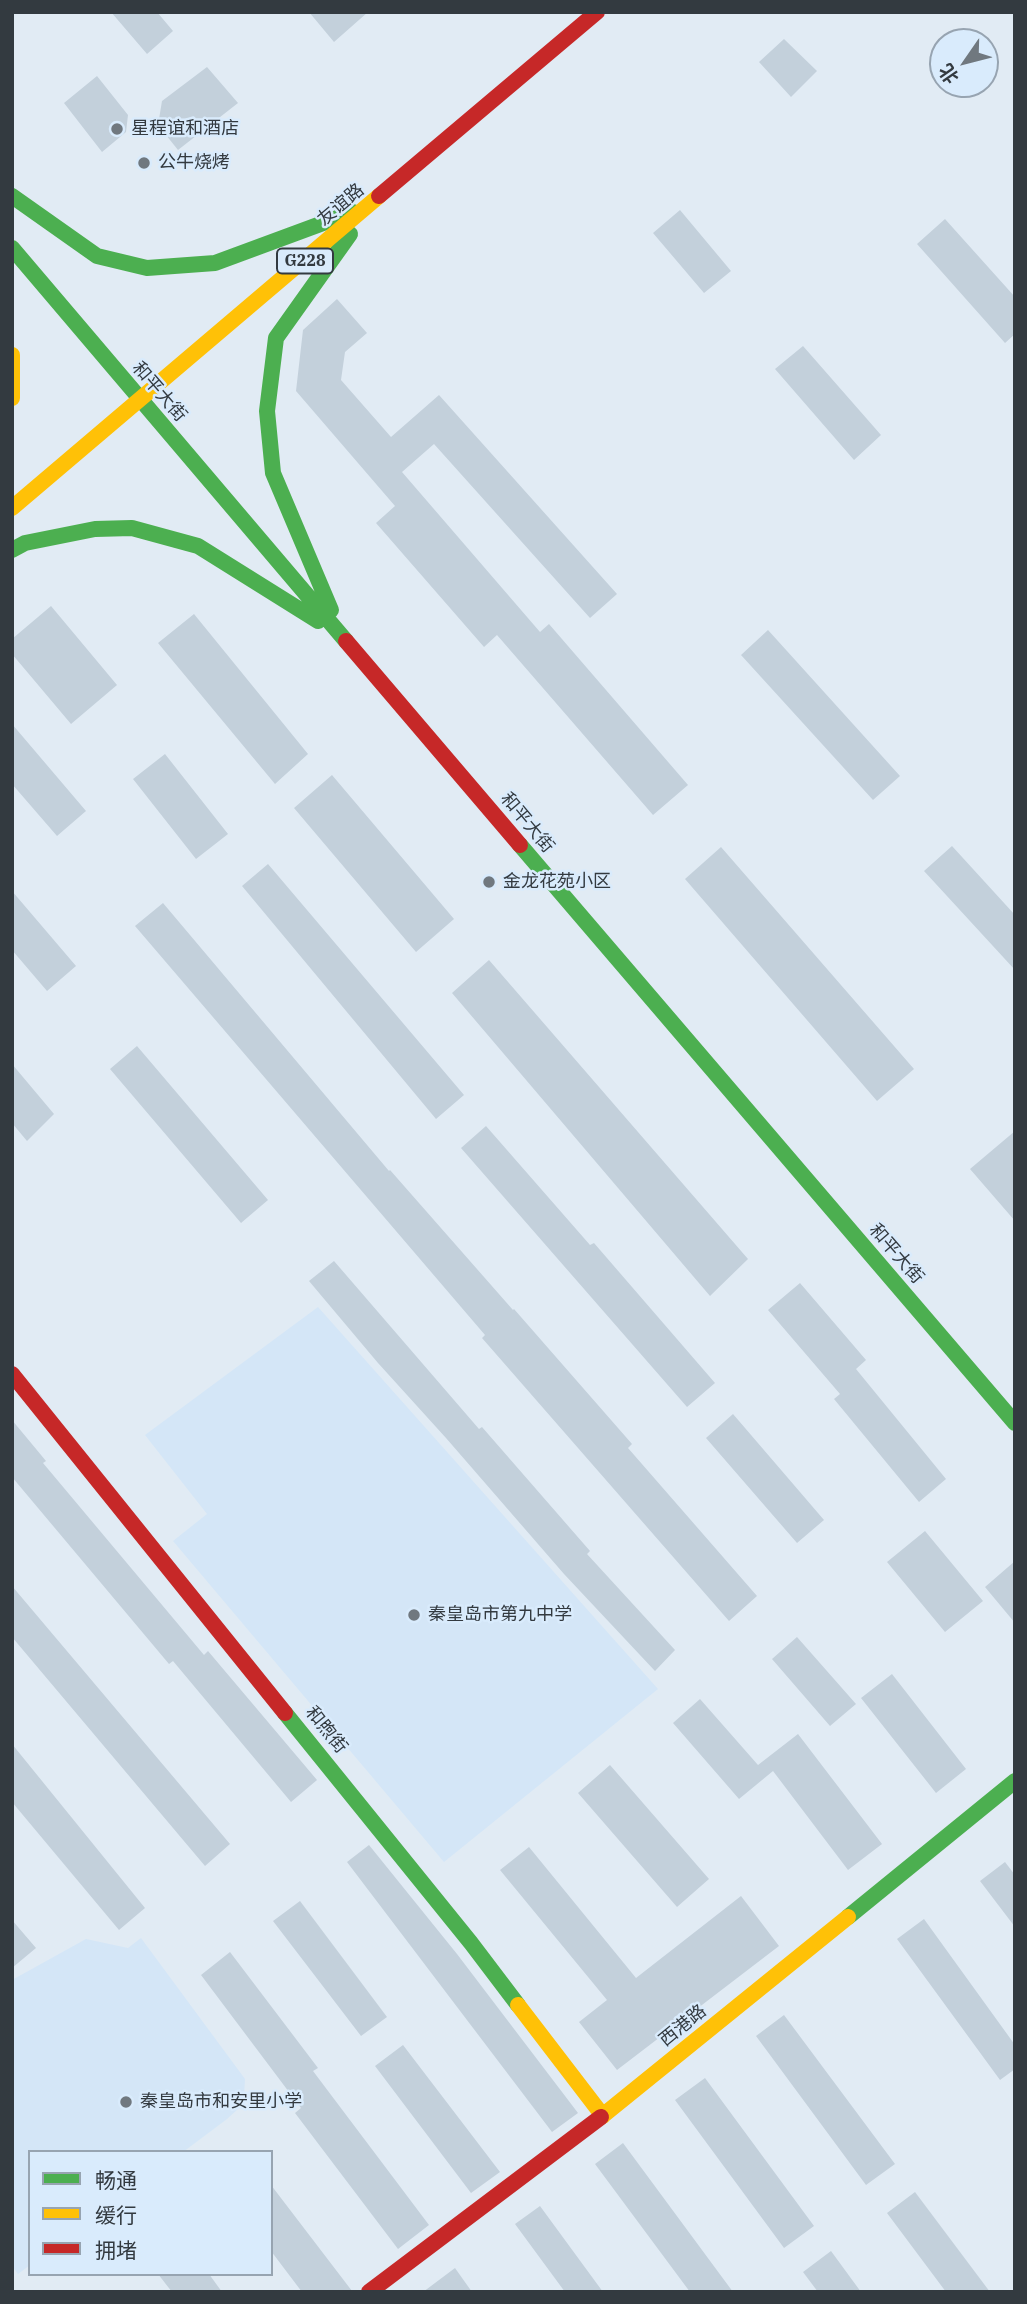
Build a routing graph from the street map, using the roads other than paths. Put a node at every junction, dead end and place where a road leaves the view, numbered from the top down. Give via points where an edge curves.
1 (597, 12) edge
2 (12, 196) edge
3 (370, 206) junction
4 (12, 248) edge
5 (12, 355) edge
6 (12, 398) edge
7 (141, 399) junction
8 (12, 508) edge
9 (12, 550) edge
10 (342, 636) junction
11 (12, 1374) edge
12 (1015, 1423) edge
13 (1015, 1781) edge
14 (603, 2116) junction
15 (369, 2292) edge

1 - 3 main road, 友谊路 / G228
2 - 3 main road via 97,256 147,268 215,263
3 - 7 main road, 友谊路 / G228
3 - 10 main road via 276,338 267,411 273,473
4 - 7 main road, 和平大街
5 - 6 main road
7 - 8 main road, 友谊路 / G228
7 - 10 main road, 和平大街
9 - 10 main road via 25,543 95,529 132,528 198,546
10 - 12 main road, 和平大街
11 - 14 main road, 和煦街 via 471,1942
13 - 14 main road, 西港路
14 - 15 main road, 西港路

